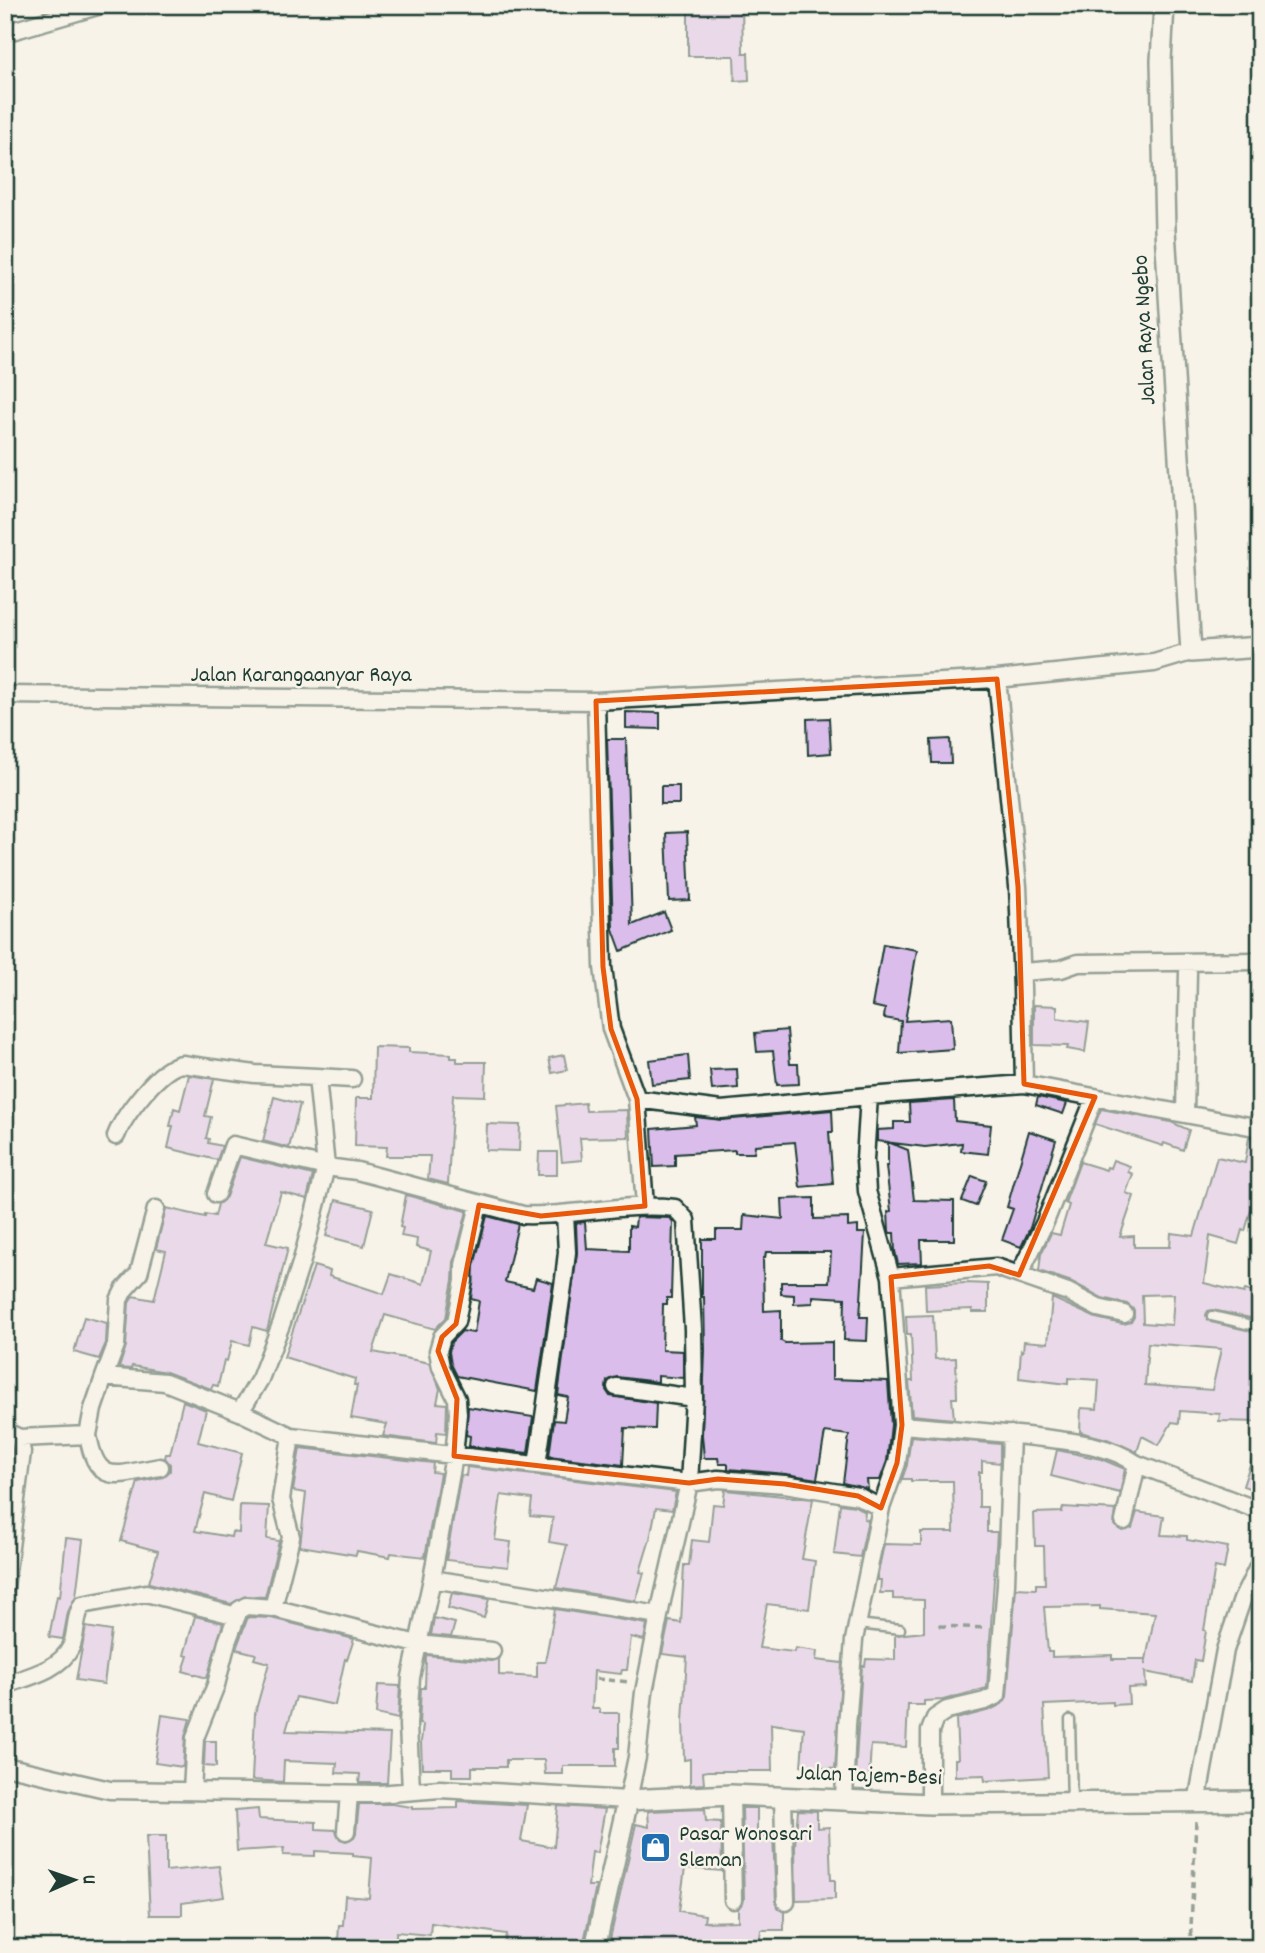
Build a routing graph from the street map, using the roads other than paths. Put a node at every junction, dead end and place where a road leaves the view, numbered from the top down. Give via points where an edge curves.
1 (101, 5) edge
2 (1163, 6) edge
3 (5, 33) edge
4 (1260, 647) edge
5 (1191, 652) junction
6 (997, 679) junction
7 (5, 695) edge
8 (596, 701) junction
9 (1260, 961) edge
10 (1022, 972) junction
11 (1188, 972) dead end
12 (317, 1077) junction
13 (352, 1079) dead end
14 (1024, 1084) junction
15 (869, 1097) junction
16 (1095, 1097) junction
17 (637, 1100) junction
18 (1185, 1114) junction
19 (1260, 1128) edge
20 (116, 1136) dead end
21 (326, 1167) junction
22 (216, 1194) dead end
23 (479, 1205) junction
24 (645, 1206) junction
25 (156, 1209) dead end
26 (565, 1214) junction
27 (1019, 1275) junction
28 (891, 1277) junction
29 (1124, 1314) dead end
30 (1212, 1316) dead end
31 (1260, 1327) edge
32 (104, 1377) junction
33 (616, 1387) dead end
34 (694, 1398) junction
35 (240, 1412) junction
36 (902, 1425) junction
37 (1011, 1434) junction
38 (12, 1435) edge
39 (88, 1435) junction
40 (291, 1436) junction
41 (454, 1456) junction
42 (1137, 1464) junction
43 (537, 1465) junction
44 (160, 1467) dead end
45 (689, 1483) junction
46 (881, 1508) junction
47 (1260, 1511) edge
48 (1124, 1521) dead end
49 (1260, 1563) edge
50 (432, 1579) junction
51 (5, 1587) edge
52 (273, 1608) junction
53 (659, 1615) junction
54 (237, 1616) junction
55 (858, 1624) junction
56 (900, 1629) dead end
57 (417, 1643) junction
58 (492, 1651) dead end
59 (5, 1685) edge
60 (1070, 1720) dead end
61 (5, 1766) edge
62 (411, 1790) junction
63 (192, 1791) junction
64 (349, 1794) junction
65 (731, 1795) junction
66 (783, 1799) junction
67 (628, 1800) junction
68 (844, 1801) junction
69 (1260, 1801) edge
70 (1197, 1802) junction
71 (1072, 1803) junction
72 (930, 1804) junction
73 (346, 1831) dead end
74 (733, 1900) dead end
75 (786, 1902) dead end
76 (595, 1948) edge

1 - 3 street
2 - 5 street, Jalan Raya Ngebo via 1165,230
4 - 5 street
5 - 6 street, Jalan Karangaanyar Raya via 1154,663
6 - 8 street, Jalan Karangaanyar Raya
6 - 10 street
7 - 8 street, Jalan Karangaanyar Raya
8 - 17 street via 603,967 611,1029
9 - 10 street via 1078,963
10 - 14 street
11 - 18 street
12 - 13 street
12 - 20 street via 174,1065 136,1104
12 - 21 street
14 - 15 street
14 - 16 street
15 - 17 street via 721,1110
15 - 28 street via 864,1160 867,1191
16 - 18 street
16 - 27 street
17 - 24 street
18 - 19 street
21 - 22 street via 233,1145
21 - 23 street via 357,1171
21 - 35 street via 282,1322 260,1379
23 - 26 street via 523,1215
23 - 41 street via 456,1322 442,1336 438,1351 457,1399
24 - 26 street
24 - 34 street via 675,1209 686,1220
25 - 32 street via 139,1273 118,1300 116,1345
26 - 43 street via 564,1279
27 - 28 street via 989,1266
27 - 29 street
28 - 36 street
30 - 31 lane
32 - 35 street via 164,1382
32 - 39 street
33 - 34 street
34 - 45 street
35 - 40 street
36 - 37 street
36 - 46 street via 897,1464
37 - 42 street via 1109,1449
37 - 72 street via 997,1695 935,1718 930,1731
38 - 39 street
38 - 51 street via 23,1452
39 - 44 street via 93,1459 103,1472 114,1475
40 - 41 street
40 - 52 street via 281,1499 291,1537
41 - 43 street
41 - 50 street
42 - 47 street
42 - 48 street
43 - 45 street
45 - 46 street via 718,1479 785,1484 858,1496
45 - 53 street
46 - 55 street
49 - 70 street via 1225,1650
50 - 53 street
50 - 57 street
52 - 54 street via 246,1606
52 - 57 street
53 - 67 street
54 - 59 street via 146,1593 90,1602 76,1614 72,1646 60,1660
54 - 63 street via 195,1738
55 - 56 lane
55 - 68 street
57 - 58 street
57 - 62 street via 408,1725
60 - 71 lane
61 - 63 street via 110,1790
62 - 64 street
62 - 67 street
63 - 64 street
64 - 73 street
65 - 66 street, Jalan Tajem-Besi
65 - 67 street, Jalan Tajem-Besi
65 - 74 street
66 - 68 street, Jalan Tajem-Besi
66 - 75 street
67 - 76 street
68 - 72 street, Jalan Tajem-Besi
69 - 70 street, Jalan Tajem-Besi
70 - 71 street, Jalan Tajem-Besi
71 - 72 street, Jalan Tajem-Besi

